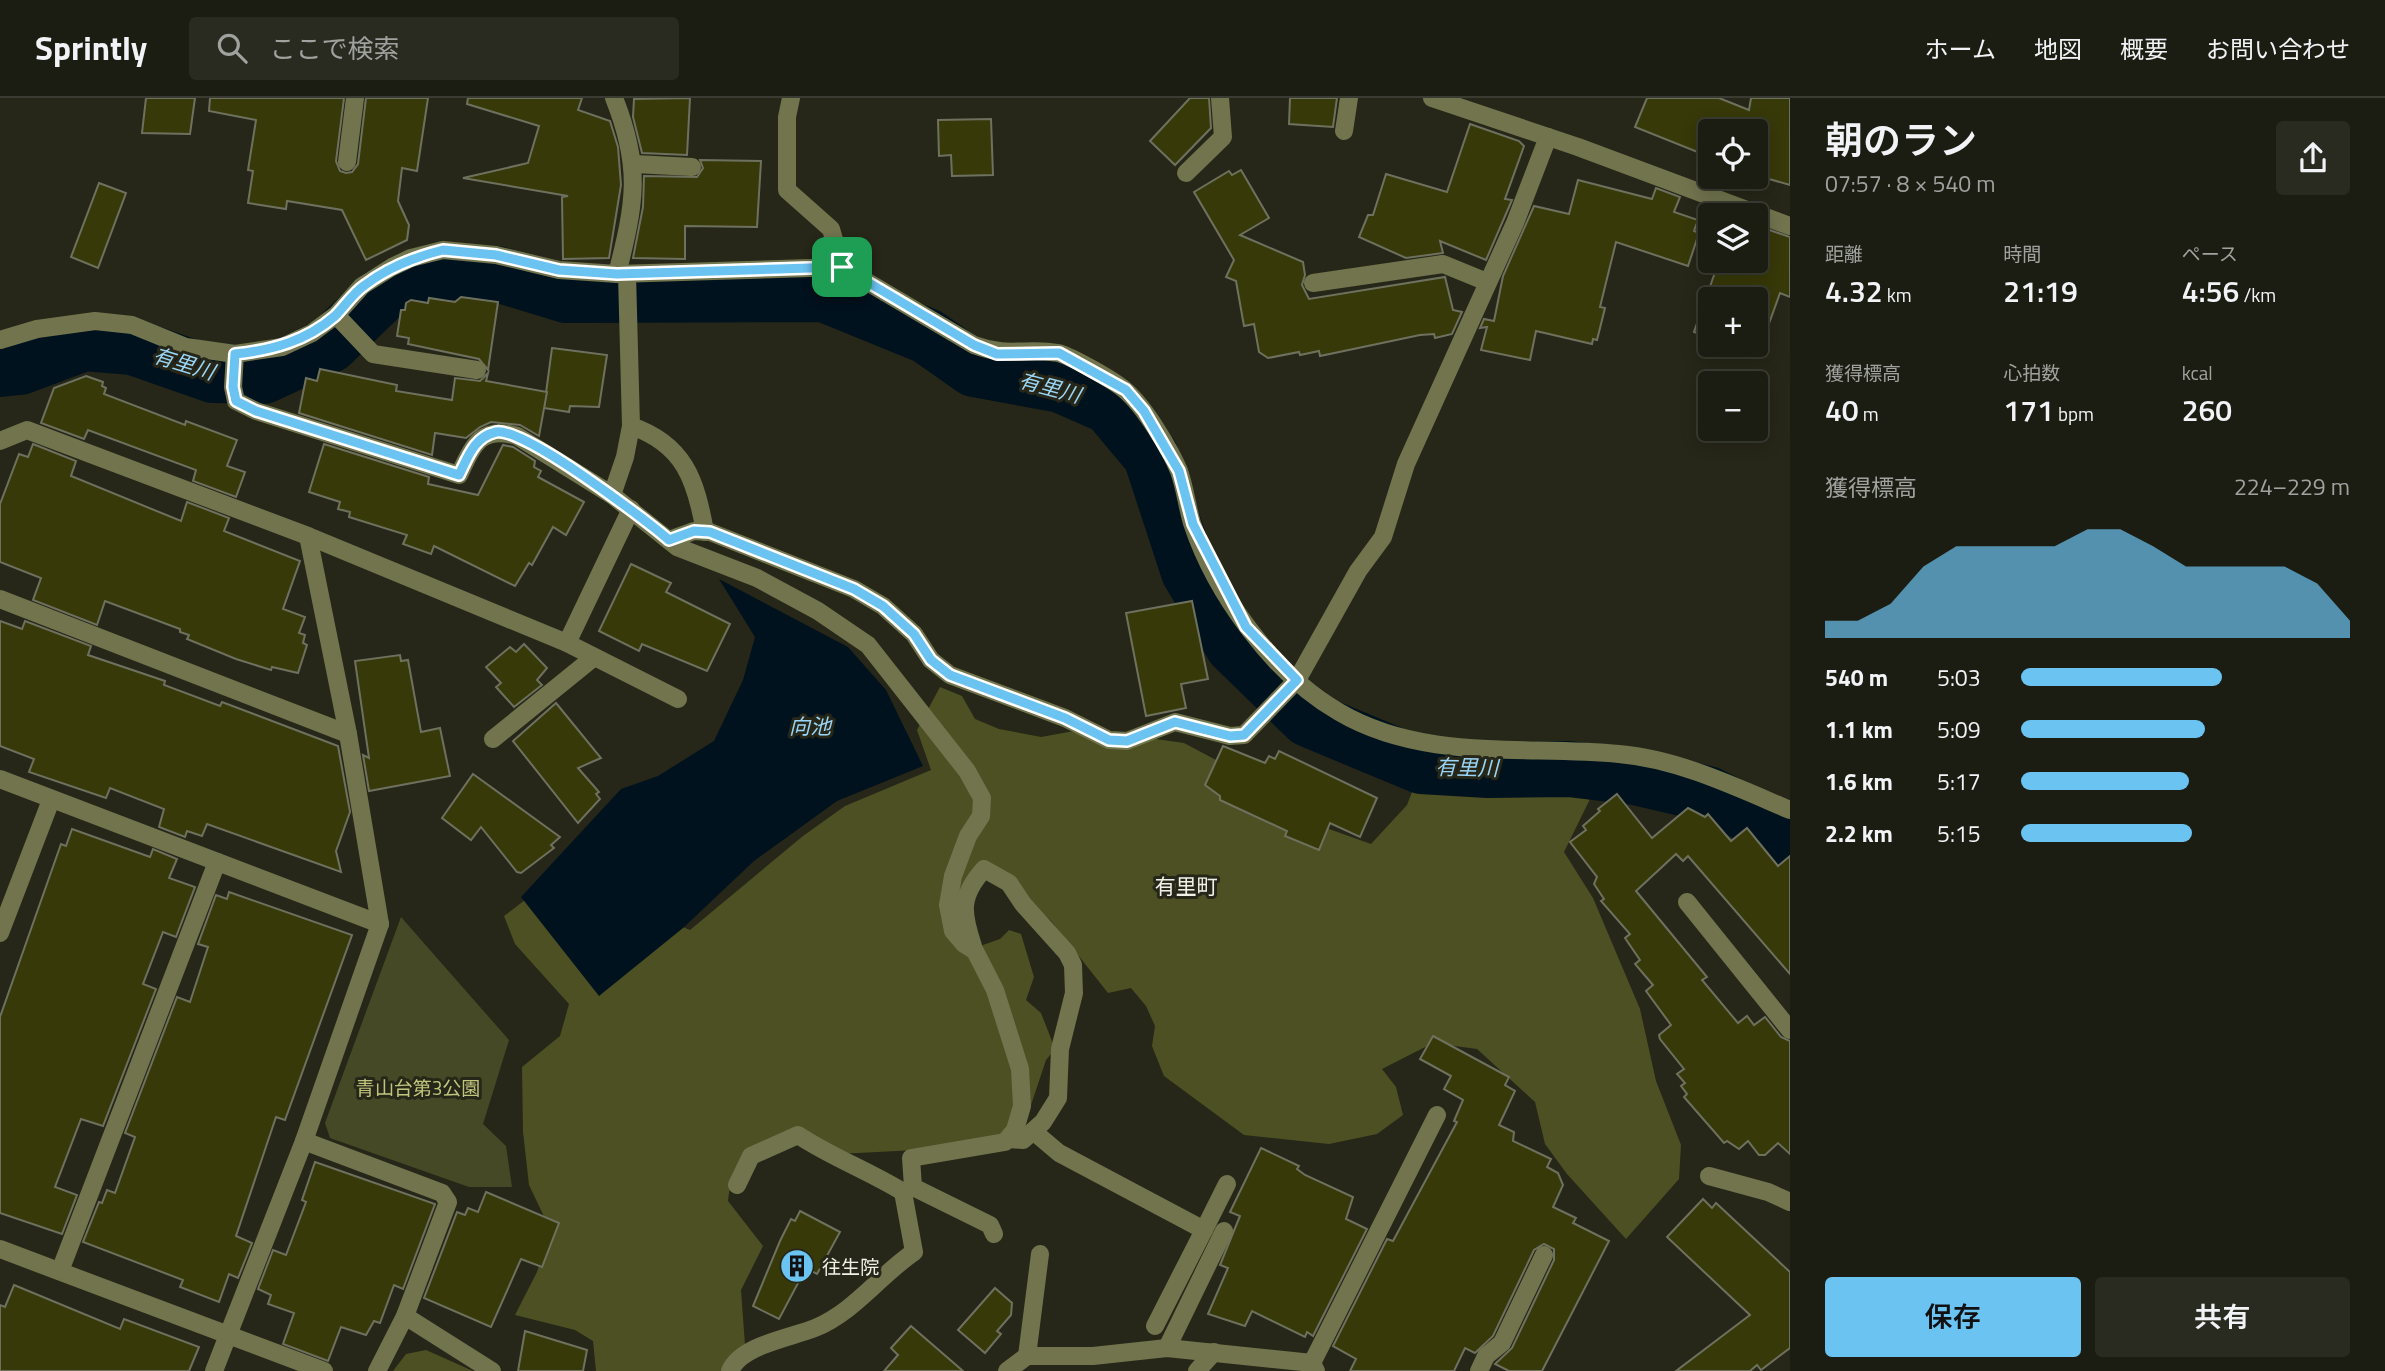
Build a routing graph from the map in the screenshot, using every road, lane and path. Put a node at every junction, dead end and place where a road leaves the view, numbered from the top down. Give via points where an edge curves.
1 (355, 98) edge
2 (614, 98) edge
3 (791, 98) edge
4 (1220, 98) edge
5 (1349, 98) edge
6 (1432, 98) edge
7 (1344, 131) dead end
8 (1548, 137) junction
9 (347, 162) dead end
10 (635, 164) junction
11 (692, 167) dead end
12 (1186, 173) dead end
13 (1790, 226) edge
14 (842, 267) junction
15 (622, 274) junction
16 (1487, 282) junction
17 (1313, 283) dead end
18 (336, 315) junction
19 (0, 340) edge
20 (235, 354) junction
21 (477, 370) dead end
22 (631, 426) junction
23 (0, 441) edge
24 (612, 495) junction
25 (631, 509) junction
26 (705, 532) junction
27 (307, 536) junction
28 (669, 540) junction
29 (0, 599) edge
30 (567, 643) junction
31 (593, 658) junction
32 (1297, 680) junction
33 (678, 699) dead end
34 (348, 734) junction
35 (493, 738) dead end
36 (0, 779) edge
37 (51, 800) junction
38 (1790, 810) edge
39 (217, 862) junction
40 (1687, 902) dead end
41 (380, 924) junction
42 (0, 933) edge
43 (975, 951) junction
44 (1790, 1031) edge
45 (1437, 1115) dead end
46 (1033, 1131) junction
47 (1008, 1139) junction
48 (304, 1141) junction
49 (1709, 1176) dead end
50 (1227, 1184) dead end
51 (737, 1185) dead end
52 (908, 1190) junction
53 (1790, 1202) edge
54 (1204, 1230) junction
55 (1224, 1230) dead end
56 (994, 1234) dead end
57 (0, 1249) edge
58 (1040, 1254) dead end
59 (1544, 1255) dead end
60 (60, 1271) junction
61 (405, 1316) junction
62 (1156, 1326) dead end
63 (228, 1334) junction
64 (1167, 1348) junction
65 (1214, 1352) junction
66 (1027, 1356) junction
67 (1314, 1367) edge
68 (214, 1371) edge
69 (324, 1371) edge
70 (377, 1371) edge
71 (492, 1371) edge
72 (730, 1371) edge
73 (1007, 1371) edge
74 (1197, 1371) edge
75 (1479, 1371) edge

1 - 9 street
2 - 10 street
3 - 14 street via 786,190 831,229
4 - 12 street via 1223,136
5 - 7 street
6 - 8 street
8 - 13 street
8 - 16 street
10 - 11 street
10 - 15 street
14 - 15 street
14 - 32 street via 974,345 997,354 1059,353 1126,390 1144,411 1179,471 1193,524 1246,627
15 - 18 street via 559,270 496,255 443,250 392,267 362,286
15 - 22 street
16 - 17 street via 1443,264
16 - 32 street via 1406,464 1383,537 1358,571
18 - 20 street via 312,333 282,346
18 - 21 street via 373,354
19 - 20 street via 37,329 95,321 132,325 186,347
20 - 24 street via 236,401 256,411 459,475 472,446 499,431 542,450
22 - 24 street
22 - 26 street via 677,452 700,502
23 - 27 street via 27,430
24 - 25 street
25 - 28 street
25 - 30 street
26 - 28 street
26 - 32 street via 736,540 854,589 891,613 950,675 1065,718 1109,740 1127,741 1175,722 1230,736 1244,735
27 - 30 street
27 - 34 street
28 - 43 street via 701,558 757,578 868,645 967,771 982,798 981,816 953,876 948,905 953,931
29 - 34 street
30 - 31 street
31 - 33 street
31 - 35 street
32 - 38 street via 1339,713 1387,733 1444,747 1621,754 1702,773
34 - 41 street
36 - 37 street
37 - 39 street
37 - 42 street
39 - 41 street
39 - 60 street
40 - 44 street
41 - 48 street
43 - 46 street via 963,910 984,869 1009,883 1073,965 1074,993 1060,1049 1058,1098
43 - 47 street via 995,990 1020,1069 1022,1106
45 - 67 street
46 - 47 street via 1023,1140
46 - 54 street via 1059,1153
47 - 52 street via 911,1158
48 - 61 street via 442,1193 448,1202
48 - 63 street
49 - 53 street
50 - 54 street
51 - 52 street via 751,1156 798,1135 813,1147
52 - 56 street via 990,1225
52 - 72 street via 914,1252 841,1314 747,1353 734,1361
54 - 62 street
55 - 64 street
57 - 60 street
58 - 66 street
59 - 75 street via 1502,1343 1486,1356
60 - 63 street
61 - 70 street
61 - 71 street
63 - 68 street
63 - 69 street
64 - 65 street
64 - 66 street via 1093,1356
65 - 67 street
65 - 74 street
66 - 73 street

